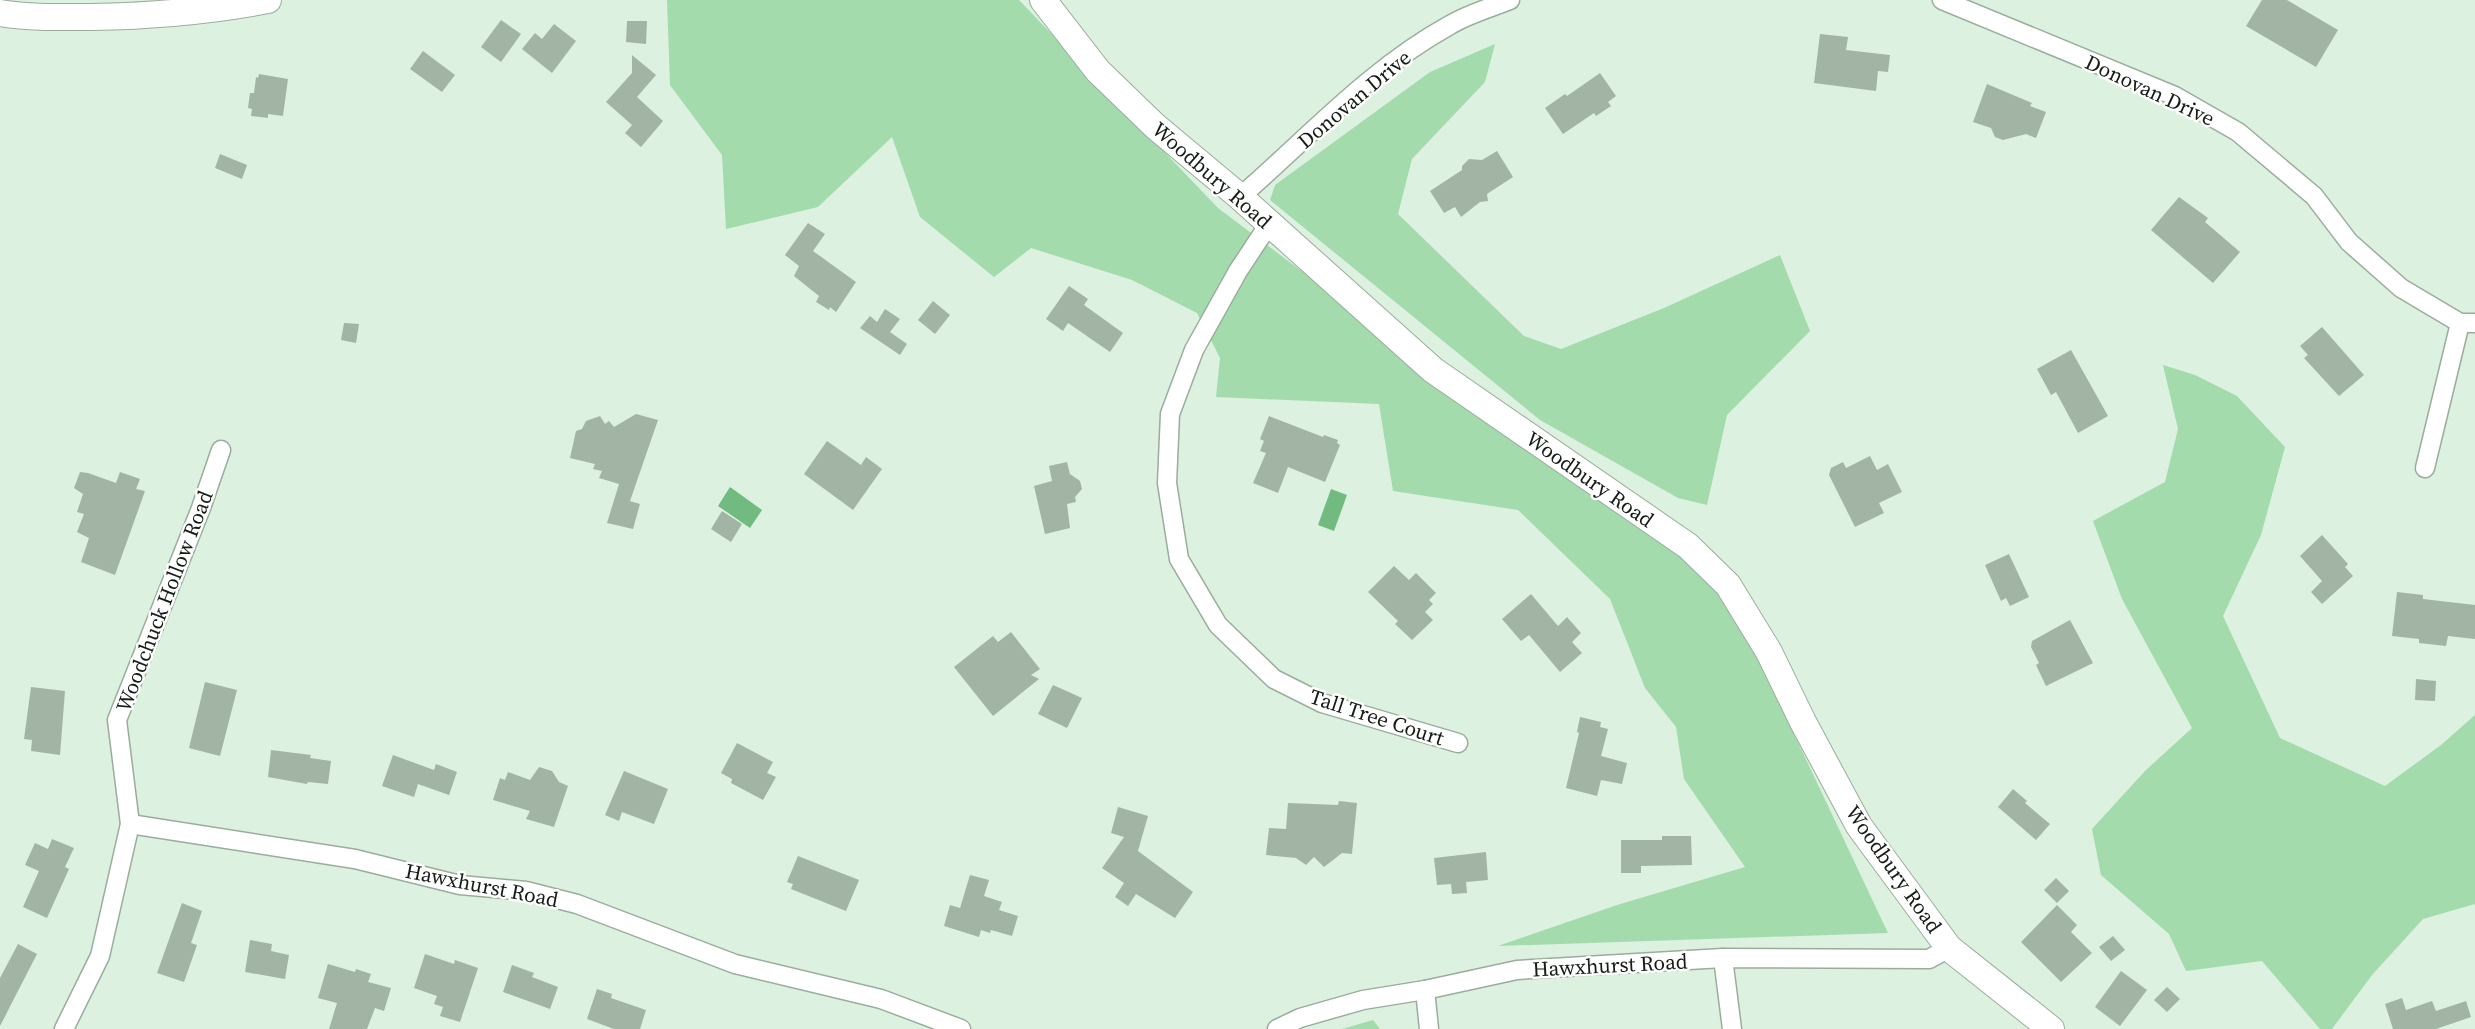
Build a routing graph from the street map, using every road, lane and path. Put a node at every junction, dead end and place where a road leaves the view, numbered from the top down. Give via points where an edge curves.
1 (268, 0) edge
2 (1043, 0) edge
3 (1510, 0) edge
4 (1942, 0) edge
5 (0, 13) edge
6 (1240, 197) junction
7 (1269, 224) junction
8 (2467, 323) edge
9 (221, 450) dead end
10 (2425, 468) dead end
11 (1458, 742) dead end
12 (130, 824) junction
13 (1949, 948) junction
14 (1723, 958) junction
15 (1425, 990) junction
16 (64, 1029) edge
17 (961, 1029) edge
18 (1276, 1029) edge
19 (1429, 1029) edge
20 (1732, 1029) edge
21 (2050, 1029) edge

1 - 5 main road via 129,16 29,18
2 - 6 main road, Woodbury Road via 1098,71 1155,126
3 - 6 street, Donovan Drive via 1451,24 1402,55 1349,97
4 - 8 street, Donovan Drive via 2175,96 2238,132 2314,196 2349,242 2401,288
6 - 7 main road, Woodbury Road
7 - 11 street, Tall Tree Court via 1194,350 1170,414 1167,483 1179,559 1218,625 1274,679 1322,703
7 - 13 main road, Woodbury Road via 1433,370 1688,546 1728,585 1769,652 1859,826
8 - 10 street
9 - 12 street, Woodchuck Hollow Road via 117,720
12 - 16 street, Woodchuck Hollow Road via 100,956
12 - 17 street, Hawxhurst Road via 355,859 460,885 526,891 577,904 735,964 881,999
13 - 14 street, Hawxhurst Road via 1926,959
13 - 21 main road, Woodbury Road
14 - 15 street, Hawxhurst Road via 1517,970
14 - 20 street
15 - 18 street, Hawxhurst Road via 1363,1000
15 - 19 street

